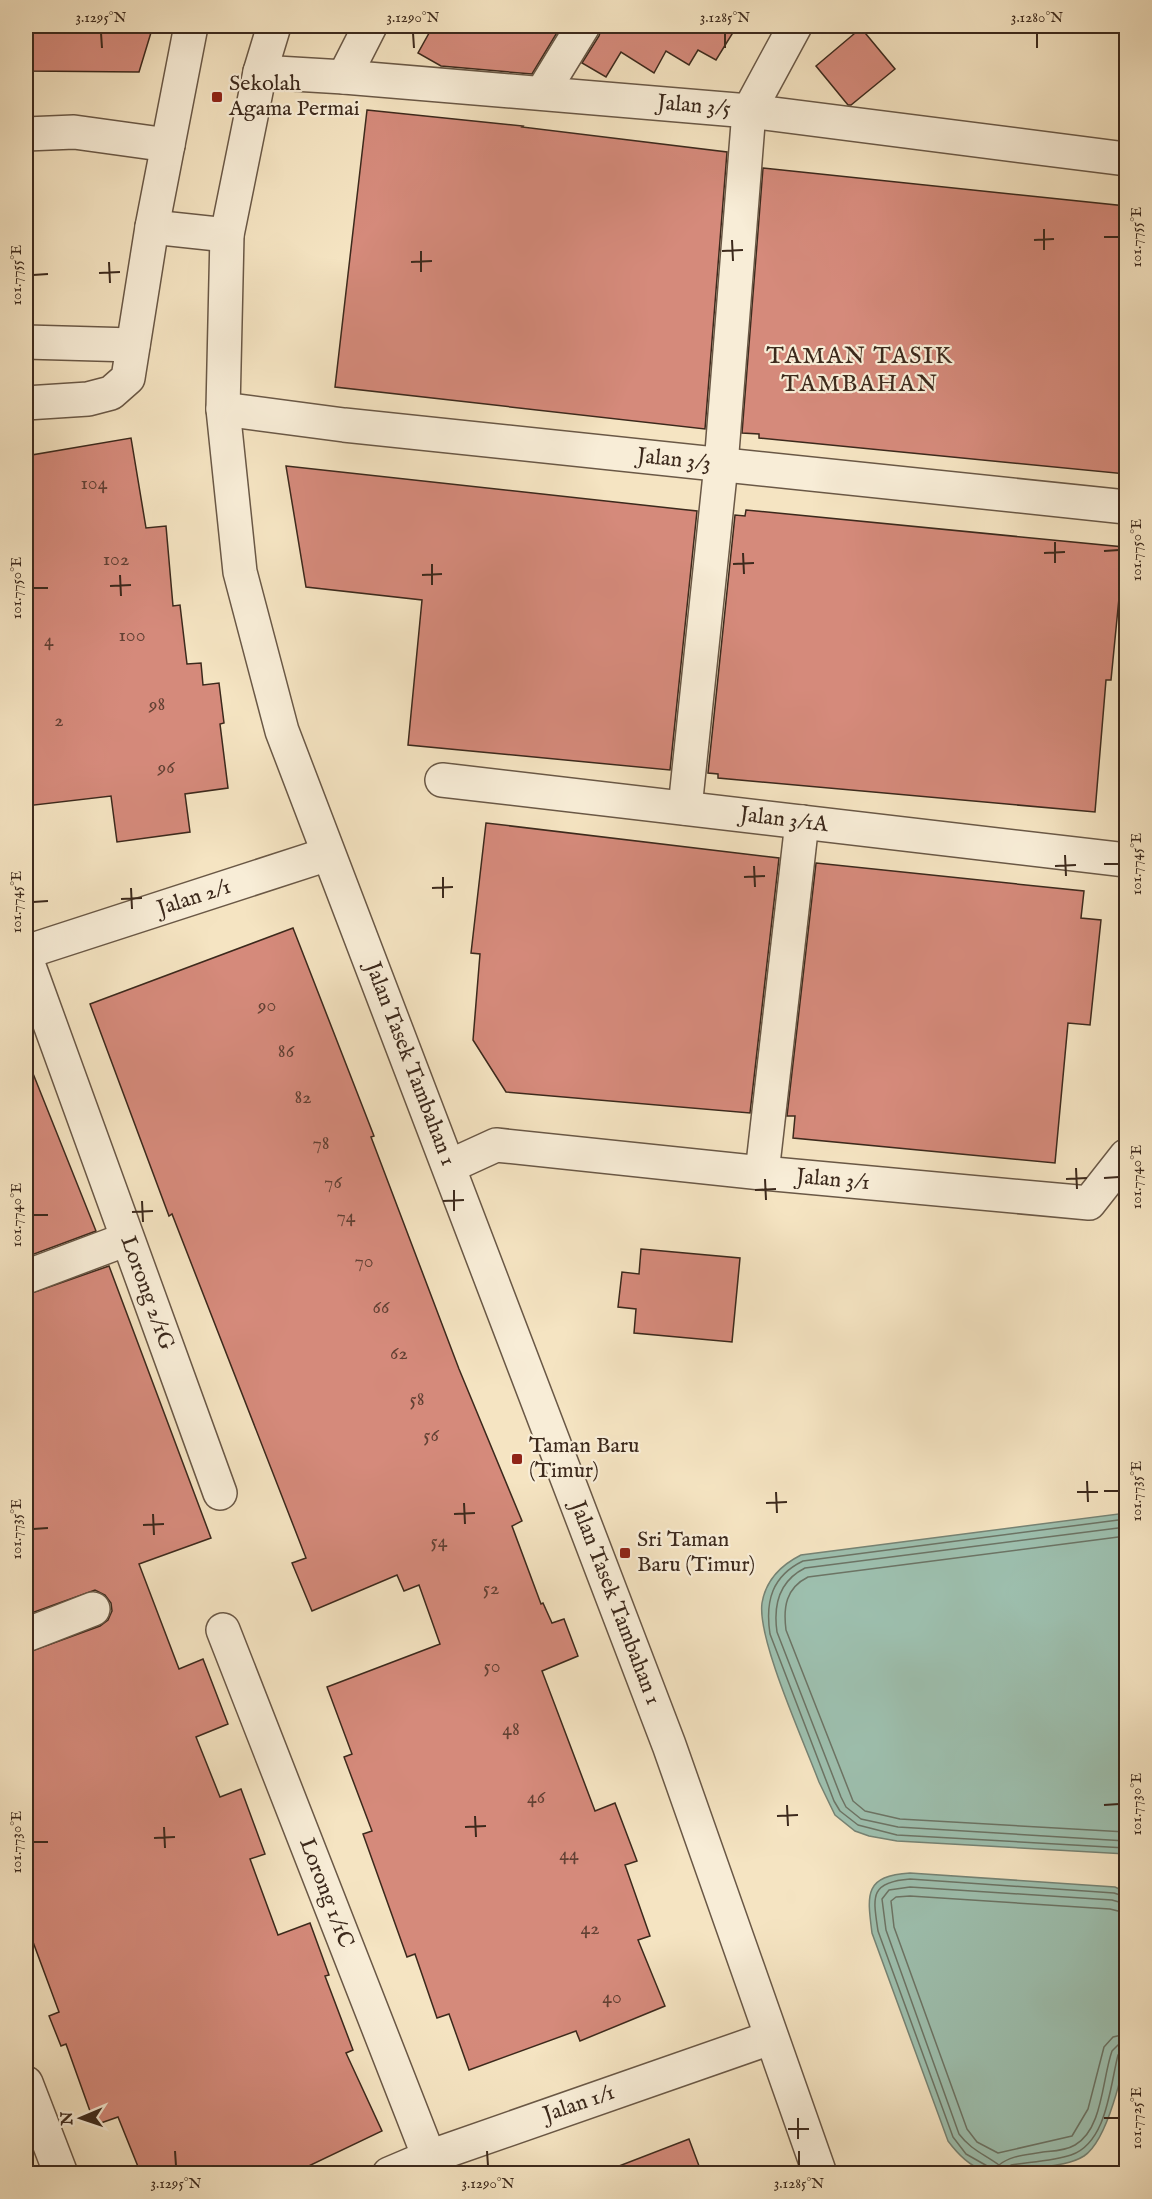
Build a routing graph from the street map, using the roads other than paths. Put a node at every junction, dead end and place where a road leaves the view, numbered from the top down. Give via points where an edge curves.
1 (191, 26) edge
2 (274, 26) edge
3 (370, 26) edge
4 (583, 26) edge
5 (795, 26) edge
6 (260, 72) junction
7 (344, 76) junction
8 (542, 93) junction
9 (750, 111) junction
10 (26, 134) edge
11 (168, 145) junction
12 (1126, 159) edge
13 (152, 227) junction
14 (227, 235) junction
15 (26, 342) edge
16 (133, 345) junction
17 (26, 403) edge
18 (223, 409) junction
19 (721, 465) junction
20 (1126, 507) edge
21 (442, 780) dead end
22 (685, 808) junction
23 (802, 822) junction
24 (328, 854) junction
25 (1126, 860) edge
26 (26, 952) edge
27 (26, 958) edge
28 (1126, 1156) edge
29 (450, 1166) junction
30 (762, 1173) junction
31 (127, 1239) junction
32 (26, 1277) edge
33 (220, 1493) dead end
34 (93, 1609) dead end
35 (223, 1630) dead end
36 (26, 1635) edge
37 (770, 2038) junction
38 (26, 2083) edge
39 (429, 2157) junction
40 (61, 2174) edge
41 (389, 2174) edge
42 (820, 2174) edge

1 - 11 street
2 - 6 street, Jalan Tasek Tambahan 1
3 - 7 street
4 - 8 street
5 - 9 street
6 - 7 street, Jalan 3/5
6 - 14 street, Jalan Tasek Tambahan 1
7 - 8 street, Jalan 3/5
8 - 9 street, Jalan 3/5
9 - 12 street, Jalan 3/5
9 - 19 street
10 - 11 street via 74,132
11 - 13 street
13 - 14 street
13 - 16 street
14 - 18 street, Jalan Tasek Tambahan 1
15 - 16 street
16 - 17 street via 128,378 111,393 88,399
18 - 19 street, Jalan 3/3
18 - 24 street, Jalan Tasek Tambahan 1 via 240,572 282,731
19 - 20 street, Jalan 3/3
19 - 22 street
21 - 22 street, Jalan 3/1A
22 - 23 street, Jalan 3/1A
23 - 25 street, Jalan 3/1A
23 - 30 street
24 - 26 street, Jalan 2/1
24 - 29 street, Jalan Tasek Tambahan 1
27 - 31 street, Lorong 2/1G
28 - 30 street, Jalan 3/1 via 1089,1203
29 - 30 street, Jalan 3/1 via 496,1145
29 - 37 street, Jalan Tasek Tambahan 1 via 669,1745
31 - 32 street
31 - 33 street, Lorong 2/1G
34 - 36 street
35 - 39 street, Lorong 1/1C
37 - 39 street, Jalan 1/1
37 - 42 street, Jalan Tasek Tambahan 1
38 - 40 street
39 - 41 street, Jalan 1/1

